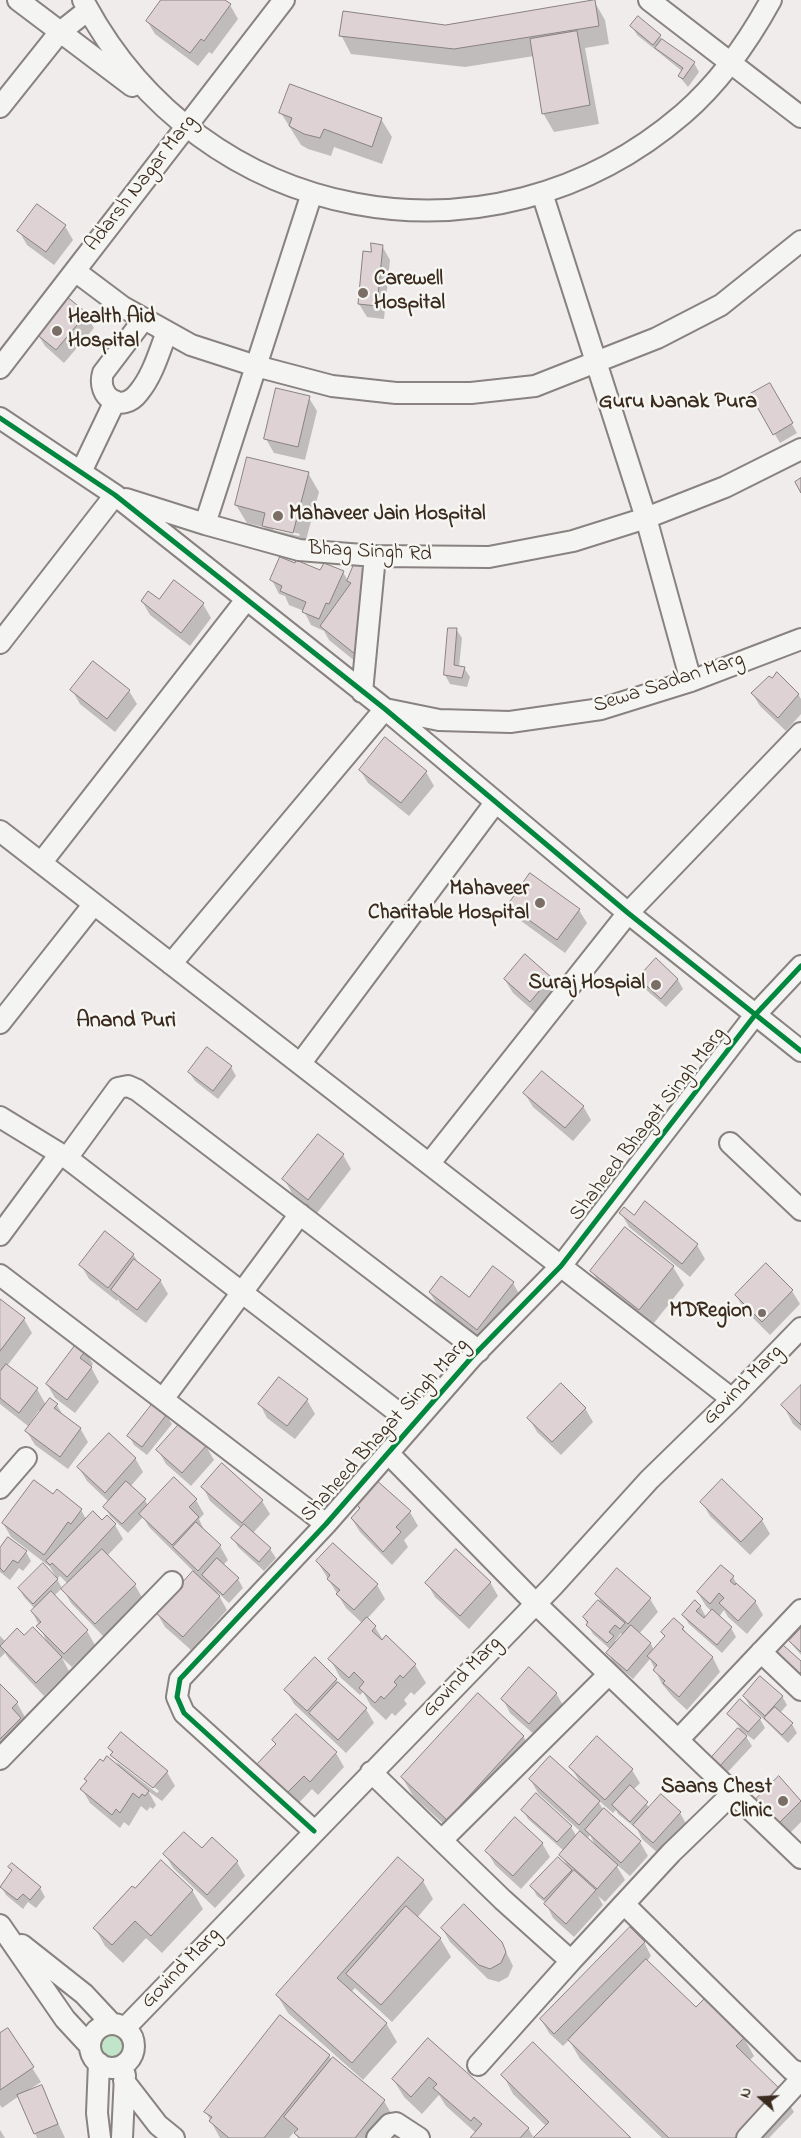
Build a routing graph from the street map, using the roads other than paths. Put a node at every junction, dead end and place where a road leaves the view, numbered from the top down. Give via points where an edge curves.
1 (18, 0) edge
2 (284, 0) edge
3 (649, 0) edge
4 (771, 0) edge
5 (86, 5) edge
6 (59, 33) junction
7 (731, 63) junction
8 (0, 106) edge
9 (801, 117) edge
10 (186, 127) junction
11 (312, 193) junction
12 (542, 193) junction
13 (801, 240) edge
14 (75, 271) junction
15 (144, 319) junction
16 (168, 332) junction
17 (596, 363) junction
18 (256, 366) junction
19 (0, 368) edge
20 (114, 401) junction
21 (0, 418) edge
22 (801, 450) edge
23 (81, 472) junction
24 (115, 495) junction
25 (646, 518) junction
26 (205, 524) junction
27 (375, 556) junction
28 (246, 600) junction
29 (801, 639) edge
30 (0, 643) edge
31 (691, 681) junction
32 (362, 692) junction
33 (385, 710) junction
34 (801, 733) edge
35 (495, 803) junction
36 (0, 831) edge
37 (41, 863) junction
38 (94, 904) junction
39 (628, 913) junction
40 (171, 964) junction
41 (801, 966) edge
42 (755, 1015) junction
43 (0, 1023) edge
44 (801, 1051) edge
45 (300, 1064) junction
46 (0, 1117) edge
47 (730, 1143) dead end
48 (64, 1156) junction
49 (429, 1164) junction
50 (801, 1210) edge
51 (300, 1214) junction
52 (0, 1234) edge
53 (561, 1266) junction
54 (0, 1275) edge
55 (242, 1292) junction
56 (801, 1328) edge
57 (479, 1350) junction
58 (163, 1399) junction
59 (732, 1399) junction
60 (413, 1424) junction
61 (388, 1453) junction
62 (26, 1458) dead end
63 (0, 1488) edge
64 (326, 1524) junction
65 (172, 1582) dead end
66 (536, 1604) junction
67 (801, 1610) edge
68 (761, 1652) junction
69 (609, 1674) junction
70 (801, 1690) edge
71 (678, 1740) junction
72 (0, 1759) edge
73 (372, 1772) junction
74 (733, 1793) junction
75 (314, 1832) junction
76 (442, 1840) junction
77 (801, 1858) edge
78 (625, 1905) junction
79 (3, 1929) edge
80 (571, 1961) junction
81 (119, 2026) junction
82 (95, 2054) junction
83 (478, 2066) dead end
84 (125, 2072) junction
85 (801, 2073) edge
86 (801, 2079) edge
87 (100, 2138) edge
88 (122, 2138) edge
89 (174, 2138) edge
90 (377, 2138) edge
91 (419, 2138) edge
92 (747, 2138) edge

1 - 6 street
2 - 10 street, Adarsh Nagar Marg
3 - 7 street
4 - 7 street
5 - 6 street
5 - 10 street via 122,63
6 - 8 street
6 - 10 street
7 - 9 street
7 - 12 street via 683,114 640,147 598,171
10 - 11 street via 240,163
10 - 14 street, Adarsh Nagar Marg
11 - 12 street via 395,210 452,210
11 - 18 street
12 - 17 street
13 - 17 street via 721,305 657,338
14 - 15 street
14 - 19 street, Adarsh Nagar Marg
15 - 16 street
15 - 20 street via 103,373 102,388
16 - 18 street via 191,345
16 - 20 street via 149,378 139,393 124,404
17 - 18 street via 536,386 471,393 396,393 332,386
17 - 25 street
18 - 26 street
20 - 23 street
21 - 23 street
22 - 25 street, Bhag Singh Rd via 725,487
23 - 24 street
24 - 26 street, Bhag Singh Rd
24 - 28 street
24 - 30 street
25 - 27 street, Bhag Singh Rd via 573,541 489,556
25 - 31 street
26 - 27 street, Bhag Singh Rd via 299,550
27 - 32 street
28 - 32 street
28 - 37 street
29 - 31 street, Sewa Sadan Marg
31 - 33 street, Sewa Sadan Marg via 601,709 510,722 439,720
32 - 33 street
33 - 35 street
33 - 40 street
34 - 39 street
35 - 39 street
35 - 45 street
36 - 37 street
37 - 38 street
38 - 40 street
38 - 43 street
39 - 42 street
39 - 49 street
40 - 45 street
41 - 42 street, Shaheed Bhagat Singh Marg
42 - 44 street
42 - 53 street, Shaheed Bhagat Singh Marg
45 - 49 street
46 - 48 street
47 - 50 street
48 - 51 street via 118,1088 128,1086
48 - 52 street
48 - 55 street
49 - 53 street
51 - 55 street
51 - 57 street
53 - 57 street, Shaheed Bhagat Singh Marg
53 - 59 street
54 - 58 street
55 - 58 street
55 - 60 street
56 - 59 street, Govind Marg
57 - 60 street, Shaheed Bhagat Singh Marg
58 - 64 street
59 - 66 street, Govind Marg via 649,1480
60 - 61 street, Shaheed Bhagat Singh Marg
61 - 64 street, Shaheed Bhagat Singh Marg
61 - 66 street
62 - 63 street
64 - 75 street, Shaheed Bhagat Singh Marg via 180,1679 177,1697 184,1713
65 - 72 street
66 - 69 street
66 - 73 street, Govind Marg
67 - 68 street
68 - 70 street
68 - 71 street
69 - 71 street
69 - 76 street
71 - 74 street
73 - 75 street, Govind Marg
73 - 76 street
74 - 77 street
74 - 78 street via 671,1853
75 - 81 street, Govind Marg
76 - 80 street
78 - 80 street
78 - 85 street via 792,2070
79 - 81 street
79 - 82 street via 65,2019
80 - 83 street
81 - 82 street via 100,2028 95,2033
81 - 84 street via 133,2039 134,2046
82 - 84 street via 112,2068
82 - 87 street
84 - 88 street
84 - 89 street via 158,2124
86 - 92 street
90 - 91 street via 390,2124 396,2123

